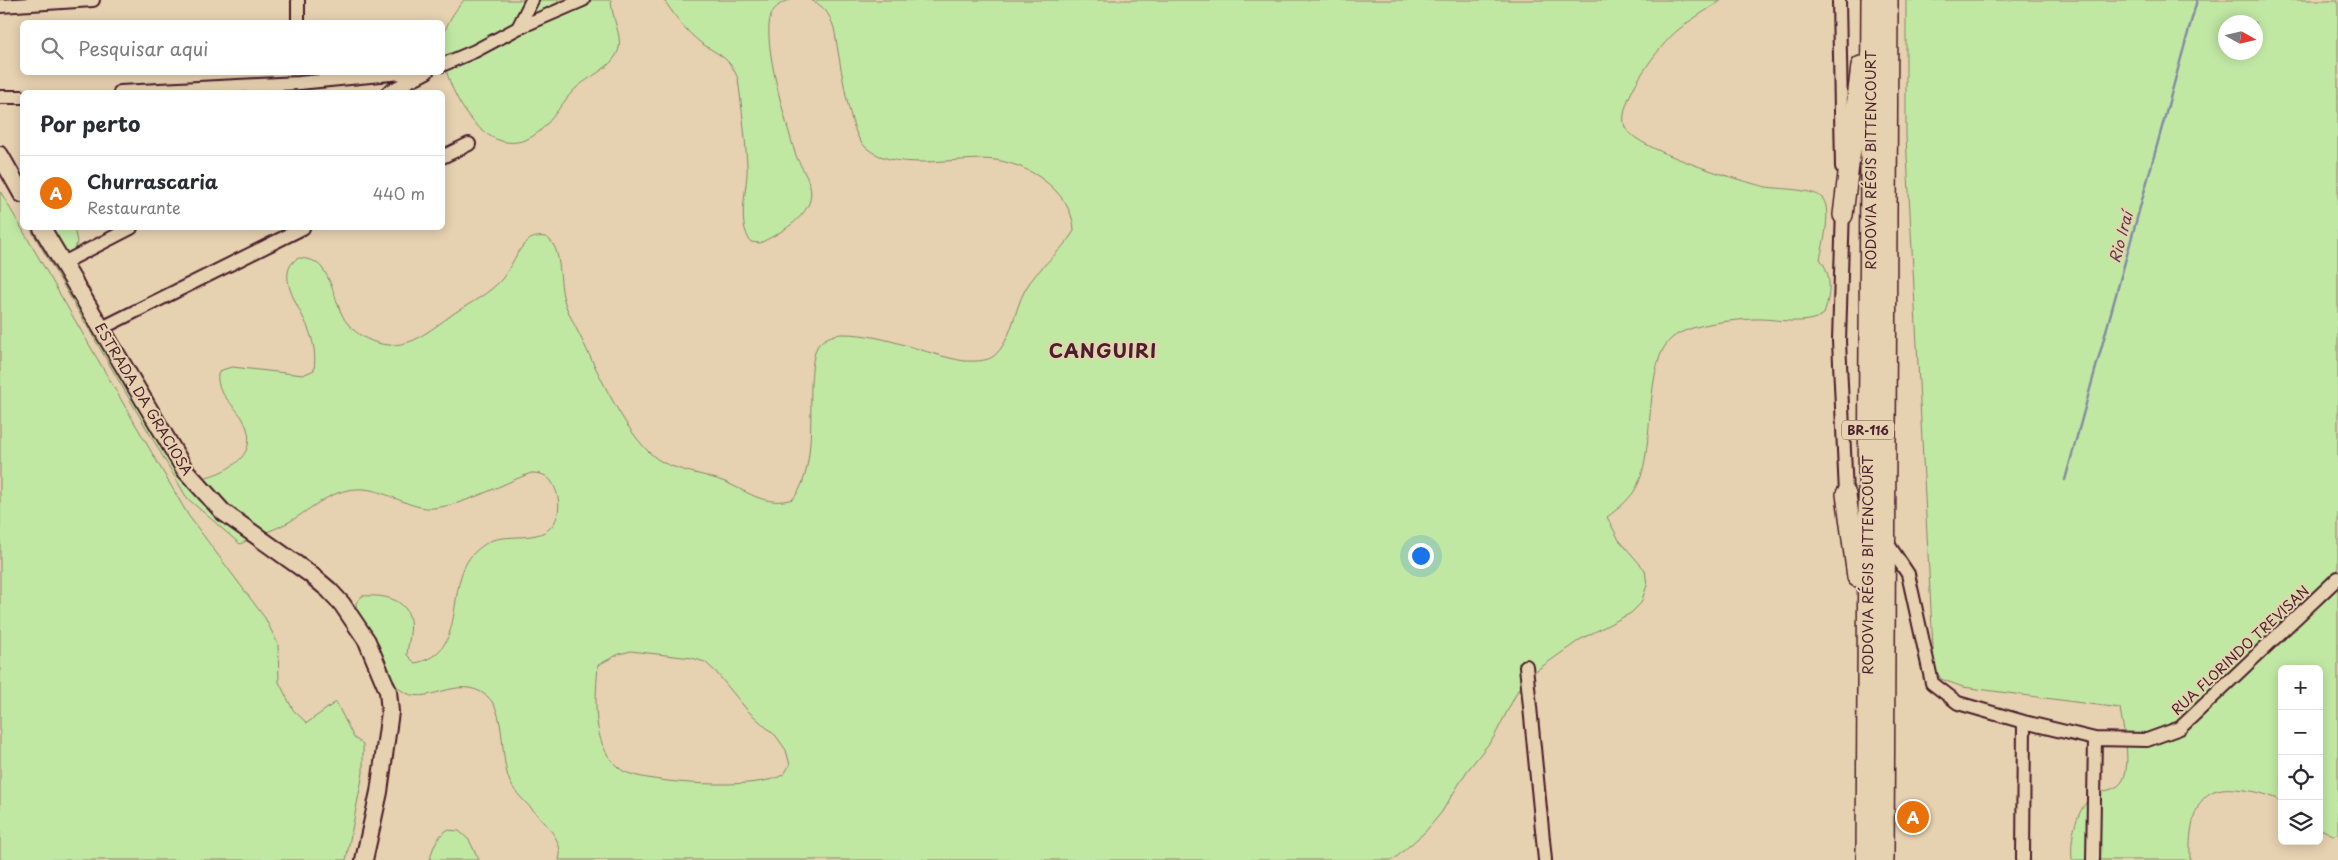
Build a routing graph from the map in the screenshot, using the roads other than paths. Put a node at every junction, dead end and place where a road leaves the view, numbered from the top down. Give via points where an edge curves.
1 (93, 0) edge
2 (298, 0) edge
3 (532, 0) edge
4 (583, 0) edge
5 (1839, 0) edge
6 (1870, 0) edge
7 (1888, 0) edge
8 (0, 6) edge
9 (298, 20) edge
10 (518, 28) junction
11 (445, 65) edge
12 (355, 75) edge
13 (421, 75) edge
14 (299, 78) edge
15 (146, 90) edge
16 (392, 90) edge
17 (20, 96) edge
18 (0, 97) edge
19 (469, 144) dead end
20 (0, 155) edge
21 (445, 156) edge
22 (20, 190) edge
23 (1843, 215) junction
24 (43, 230) edge
25 (127, 230) edge
26 (299, 230) edge
27 (63, 263) junction
28 (102, 328) junction
29 (1846, 494) joint
30 (1885, 540) junction
31 (2338, 578) edge
32 (1866, 633) junction
33 (1526, 666) dead end
34 (2024, 722) junction
35 (2095, 739) junction
36 (364, 860) edge
37 (1545, 860) edge
38 (1866, 860) edge
39 (1884, 860) edge
40 (2024, 860) edge
41 (2093, 860) edge

1 - 8 street
2 - 9 street
3 - 10 street
4 - 10 street
5 - 23 street
6 - 23 highway
6 - 32 highway, RODOVIA RÉGIS BITTENCOURT / BR-116
7 - 30 highway, RODOVIA RÉGIS BITTENCOURT / BR-116
10 - 11 street
12 - 14 street
13 - 16 street
14 - 15 street
17 - 18 street
19 - 21 street
20 - 22 main road
23 - 29 street via 1839,341
24 - 27 main road, ESTRADA DA GRACIOSA
25 - 27 street
26 - 28 street
27 - 28 main road, ESTRADA DA GRACIOSA
28 - 36 main road, ESTRADA DA GRACIOSA via 185,470 199,488 223,512 329,590 367,641 388,691 390,712 379,792
29 - 32 highway
30 - 34 street, RUA FLORINDO TREVISAN via 1908,574 1932,683 1958,703
30 - 39 highway, RODOVIA RÉGIS BITTENCOURT / BR-116
31 - 35 street, RUA FLORINDO TREVISAN via 2180,728 2147,740
32 - 38 highway, RODOVIA RÉGIS BITTENCOURT / BR-116
33 - 37 street
34 - 35 street, RUA FLORINDO TREVISAN
34 - 40 street
35 - 41 street

